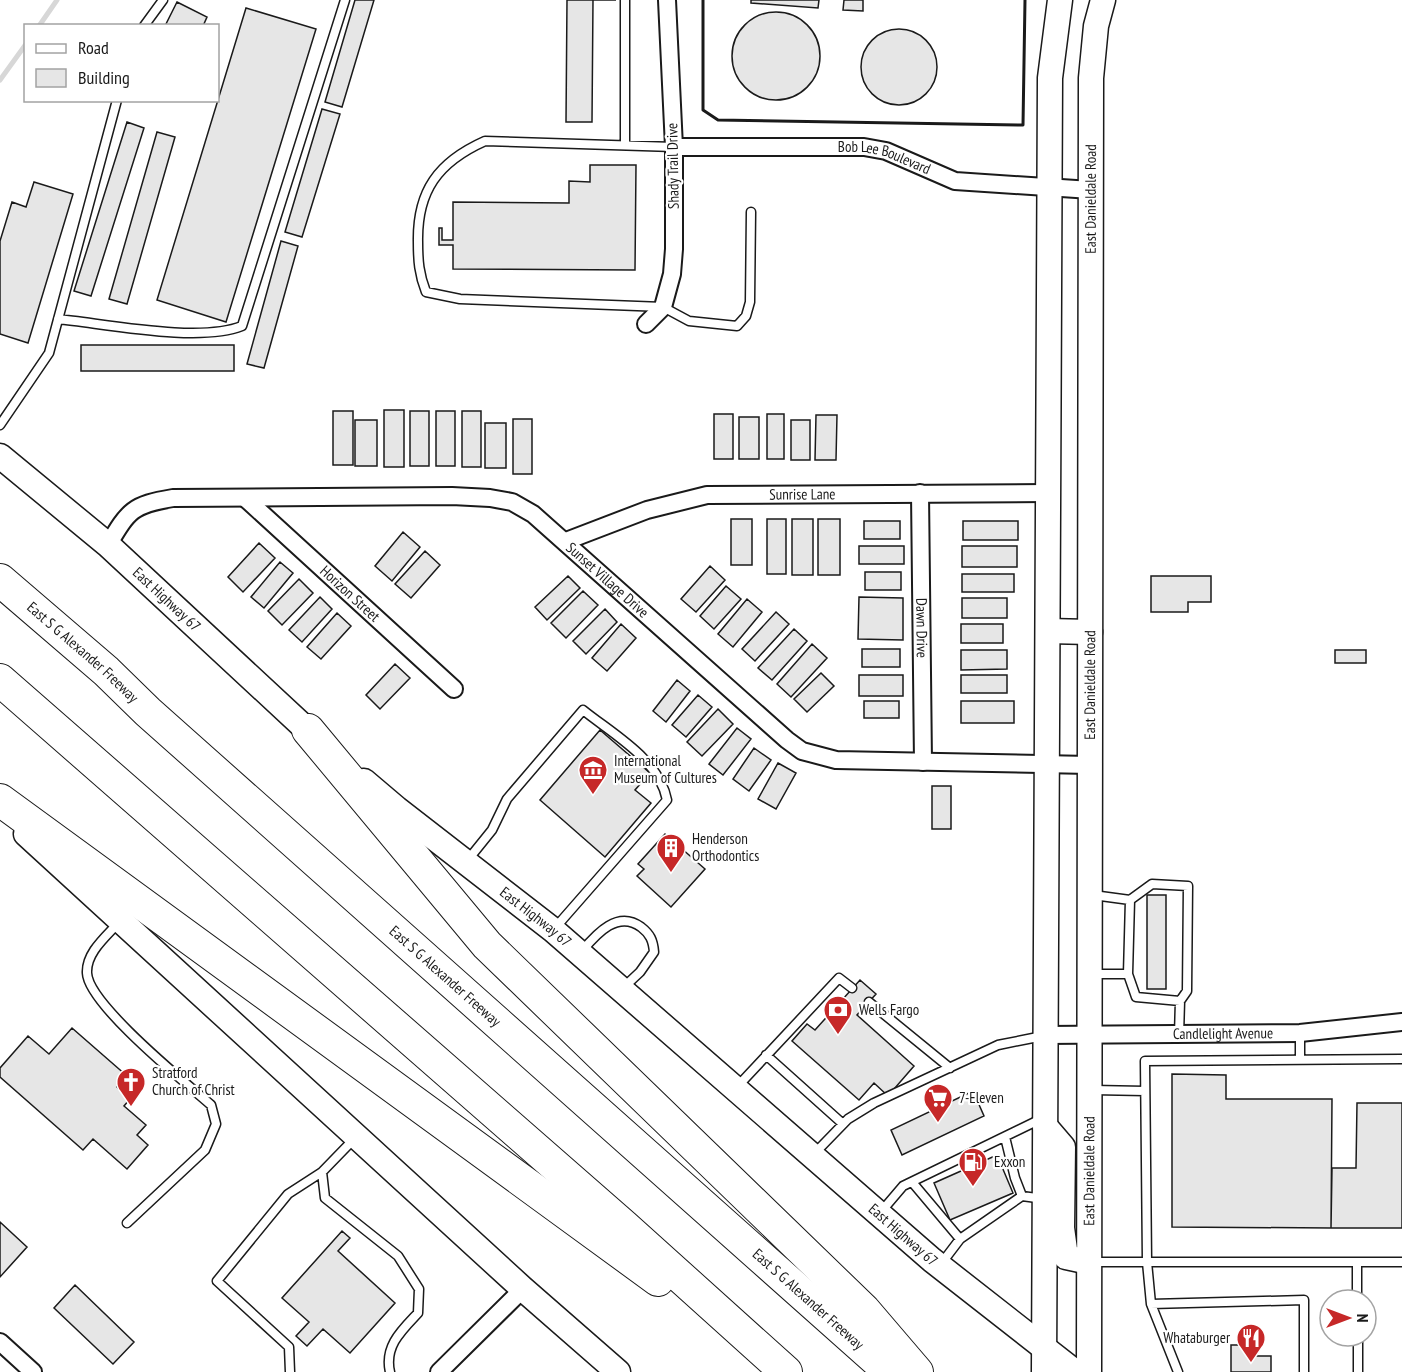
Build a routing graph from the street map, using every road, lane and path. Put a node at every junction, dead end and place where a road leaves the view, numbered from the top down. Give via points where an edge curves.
1 (163, 0) edge
2 (345, 0) edge
3 (625, 0) edge
4 (667, 0) edge
5 (1059, 0) edge
6 (1103, 0) edge
7 (145, 24) edge
8 (116, 102) edge
9 (625, 145) junction
10 (674, 147) junction
11 (1049, 187) junction
12 (1090, 190) junction
13 (751, 212) dead end
14 (663, 307) junction
15 (58, 319) junction
16 (645, 324) dead end
17 (0, 425) edge
18 (0, 456) edge
19 (920, 494) junction
20 (1048, 494) junction
21 (245, 498) junction
22 (566, 542) junction
23 (108, 545) junction
24 (0, 580) edge
25 (1047, 631) junction
26 (1090, 632) junction
27 (0, 680) edge
28 (454, 689) dead end
29 (308, 730) junction
30 (923, 762) junction
31 (1047, 765) junction
32 (1090, 765) junction
33 (0, 800) edge
34 (0, 810) edge
35 (467, 862) junction
36 (1090, 895) junction
37 (1130, 900) junction
38 (120, 920) junction
39 (553, 930) junction
40 (580, 954) junction
41 (1128, 974) junction
42 (1089, 975) junction
43 (852, 988) dead end
44 (621, 990) junction
45 (1180, 1001) junction
46 (869, 1002) dead end
47 (1402, 1022) edge
48 (1299, 1033) junction
49 (1045, 1035) junction
50 (1089, 1035) junction
51 (1179, 1035) junction
52 (766, 1055) junction
53 (1402, 1059) edge
54 (1300, 1060) junction
55 (950, 1068) junction
56 (735, 1088) junction
57 (1089, 1090) junction
58 (1145, 1091) junction
59 (1045, 1122) junction
60 (843, 1124) junction
61 (356, 1137) junction
62 (1005, 1137) junction
63 (812, 1155) junction
64 (322, 1172) junction
65 (912, 1182) junction
66 (1033, 1198) junction
67 (879, 1213) junction
68 (127, 1223) dead end
69 (960, 1239) junction
70 (1089, 1262) junction
71 (1147, 1262) junction
72 (1357, 1262) junction
73 (1402, 1262) edge
74 (940, 1266) junction
75 (1358, 1288) edge
76 (523, 1289) junction
77 (1151, 1304) junction
78 (0, 1342) edge
79 (1044, 1347) junction
80 (1358, 1348) edge
81 (33, 1372) edge
82 (290, 1372) edge
83 (390, 1372) edge
84 (439, 1372) edge
85 (618, 1372) edge
86 (785, 1372) edge
87 (890, 1372) edge
88 (917, 1372) edge
89 (1044, 1372) edge
90 (1074, 1372) edge
91 (1089, 1372) edge
92 (1178, 1372) edge
93 (1304, 1372) edge
94 (1358, 1372) edge

1 - 7 lane
2 - 15 lane via 242,326 226,332 181,331
3 - 9 lane
4 - 10 street, Shady Trail Drive
5 - 11 main road via 1050,78
6 - 12 main road, East Danieldale Road via 1091,78
8 - 15 lane
9 - 10 lane
9 - 14 lane via 485,141 466,150 436,177 423,197 418,219 418,272 426,292 460,299
10 - 11 street, Bob Lee Boulevard via 864,147 886,151 955,181
10 - 14 street, Shady Trail Drive via 674,249
11 - 12 street, Bob Lee Boulevard
11 - 20 main road
12 - 26 main road, East Danieldale Road
13 - 14 lane via 750,302 746,316 737,326 690,321
14 - 16 street
15 - 17 lane via 49,353
18 - 23 main road, East Highway 67
19 - 20 street, Sunrise Lane
19 - 22 street, Sunrise Lane via 707,495 647,510
19 - 30 street, Dawn Drive
20 - 25 main road
21 - 22 street, Sunset Village Drive via 490,498 512,502 526,510
21 - 23 street, Sunset Village Drive via 173,498 139,506 127,514
21 - 28 street, Horizon Street
22 - 30 street, Sunset Village Drive via 662,632 802,751 836,760
23 - 29 main road, East Highway 67
24 - 87 highway, East S G Alexander Freeway
25 - 26 main road
25 - 31 main road
26 - 32 main road, East Danieldale Road
27 - 86 highway via 615,1218
29 - 35 main road, East Highway 67 via 397,809
29 - 88 highway via 487,945 864,1310
30 - 31 street, Sunset Village Drive
31 - 32 street, Sunset Village Drive
31 - 49 main road
32 - 36 main road, East Danieldale Road
33 - 86 highway
34 - 38 main road
35 - 39 main road, East Highway 67
35 - 39 lane via 492,830 507,799 583,710 653,767 664,783 667,800
36 - 37 lane
36 - 42 main road, East Danieldale Road
37 - 41 lane
37 - 45 lane via 1152,884 1188,886 1187,991
38 - 61 main road
38 - 68 lane via 90,954 90,988 125,1028 211,1105 216,1124 205,1150
39 - 40 main road, East Highway 67
40 - 44 main road, East Highway 67
40 - 44 lane via 593,937 618,920 632,920 649,934 654,952
41 - 42 lane
41 - 45 lane via 1136,997
42 - 50 main road, East Danieldale Road
43 - 52 lane via 839,978
44 - 56 main road, East Highway 67
45 - 51 lane
46 - 55 lane
47 - 48 street, Candlelight Avenue
48 - 51 street, Candlelight Avenue
48 - 54 lane
49 - 50 street, Candlelight Avenue
49 - 55 lane via 998,1045
49 - 59 main road
50 - 51 street, Candlelight Avenue
50 - 57 main road, East Danieldale Road
52 - 56 lane
52 - 60 lane
53 - 54 lane
54 - 58 lane via 1145,1061
55 - 60 lane via 874,1103
56 - 63 main road, East Highway 67
57 - 58 lane
57 - 70 main road, East Danieldale Road
58 - 71 lane
59 - 62 lane
59 - 66 main road
59 - 70 main road via 1063,1147 1062,1228 1066,1257
60 - 63 lane
61 - 64 lane
61 - 76 main road
62 - 65 lane
62 - 66 lane via 1015,1178
63 - 67 main road, East Highway 67
64 - 82 lane via 288,1194 217,1281 289,1347
64 - 83 lane via 325,1197 398,1256 419,1288 418,1313 393,1340
65 - 67 lane via 903,1186
65 - 69 lane
66 - 69 lane
66 - 79 main road
67 - 74 main road, East Highway 67
69 - 74 lane
70 - 71 lane
70 - 91 main road, East Danieldale Road
71 - 72 lane
71 - 77 lane
72 - 73 lane
72 - 75 lane
74 - 79 main road, East Highway 67
76 - 84 street
76 - 85 main road
77 - 92 lane
77 - 93 lane via 1304,1300
78 - 81 street
79 - 89 main road
79 - 90 main road, East Highway 67
80 - 94 lane

